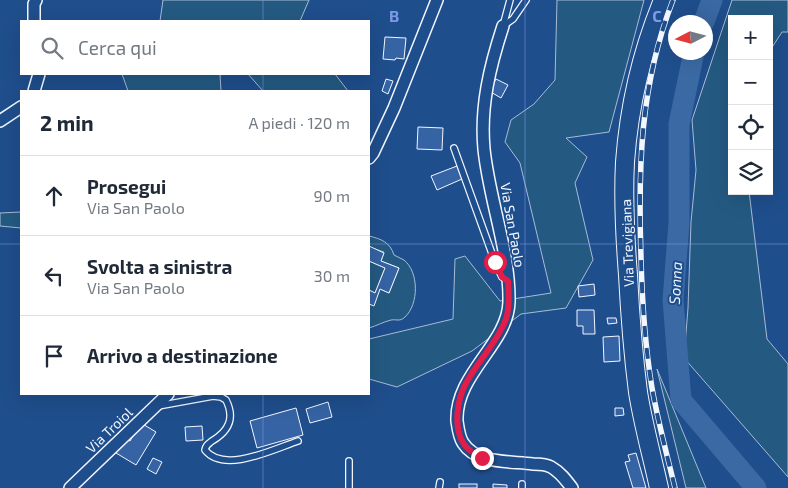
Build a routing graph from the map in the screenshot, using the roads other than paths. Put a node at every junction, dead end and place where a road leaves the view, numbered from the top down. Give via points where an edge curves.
1 (36, 0) edge
2 (438, 0) edge
3 (510, 0) edge
4 (526, 0) edge
5 (663, 0) edge
6 (34, 20) edge
7 (503, 26) junction
8 (39, 75) edge
9 (34, 90) edge
10 (20, 109) edge
11 (0, 121) edge
12 (454, 148) dead end
13 (370, 157) edge
14 (508, 281) junction
15 (167, 395) edge
16 (154, 407) junction
17 (298, 441) dead end
18 (349, 461) dead end
19 (70, 488) edge
20 (349, 488) edge
21 (572, 488) edge
22 (659, 488) edge

1 - 6 street
2 - 13 street via 394,108
3 - 7 lane
4 - 7 lane
5 - 22 main road, Via Trevigiana via 640,72 630,126 624,191 634,353 643,421
7 - 14 street, Via San Paolo via 488,77 483,115 484,149
8 - 9 street
10 - 11 street
12 - 14 lane via 495,262 502,277
14 - 21 street, Via San Paolo via 506,319 464,386 457,413 462,442 470,452 482,458 550,466
15 - 16 street, Via Troiol
16 - 17 lane via 213,396 226,400 231,416 229,423 205,450 221,460 232,461
16 - 19 street, Via Troiol
18 - 20 lane

